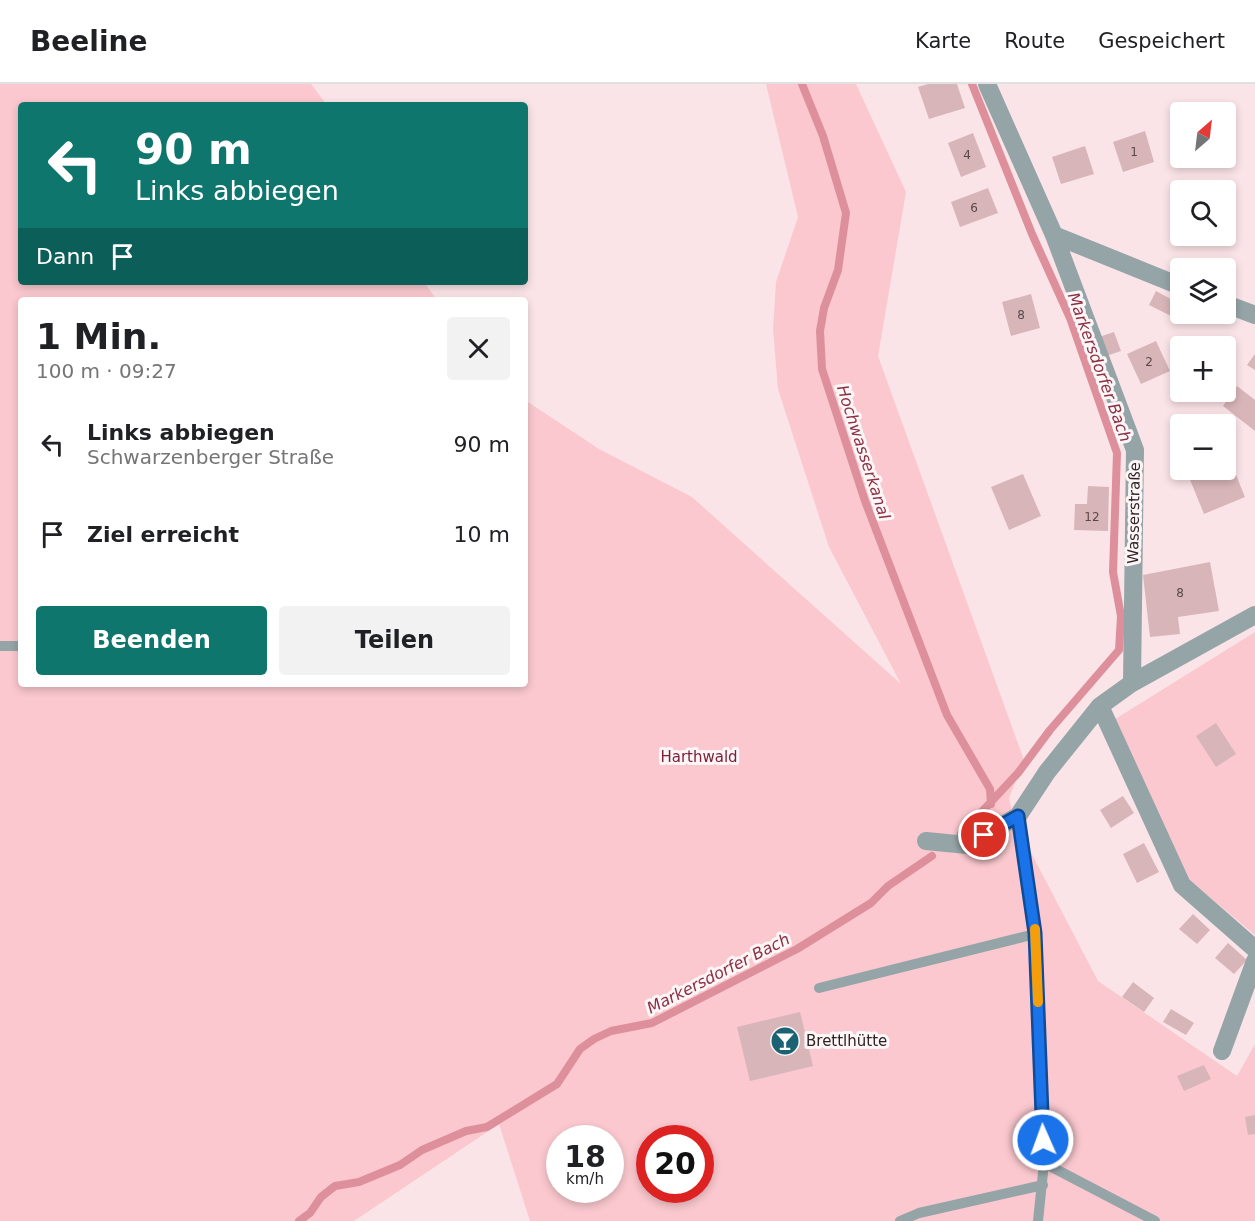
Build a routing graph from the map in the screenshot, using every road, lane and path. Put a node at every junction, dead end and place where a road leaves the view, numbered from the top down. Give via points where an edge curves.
1 (987, 84) edge
2 (1054, 235) junction
3 (1170, 282) edge
4 (1236, 308) edge
5 (1255, 315) edge
6 (1255, 615) edge
7 (0, 646) edge
8 (18, 646) edge
9 (1132, 682) junction
10 (1100, 706) junction
11 (1018, 816) junction
12 (926, 841) dead end
13 (1035, 933) junction
14 (1255, 950) edge
15 (1255, 962) edge
16 (819, 988) dead end
17 (1222, 1051) dead end
18 (1044, 1163) junction
19 (1043, 1185) junction
20 (900, 1221) edge
21 (1038, 1221) edge
22 (1155, 1221) edge

1 - 2 street, Wasserstraße
2 - 3 street
2 - 9 street, Wasserstraße via 1135,450
4 - 5 street
6 - 9 street
7 - 8 lane
9 - 10 street
10 - 11 street via 1047,772
10 - 14 street via 1182,885
11 - 12 street via 967,845
11 - 13 lane
13 - 16 lane
13 - 18 lane
15 - 17 street
18 - 19 lane
18 - 22 lane
19 - 20 lane via 919,1213
19 - 21 lane

